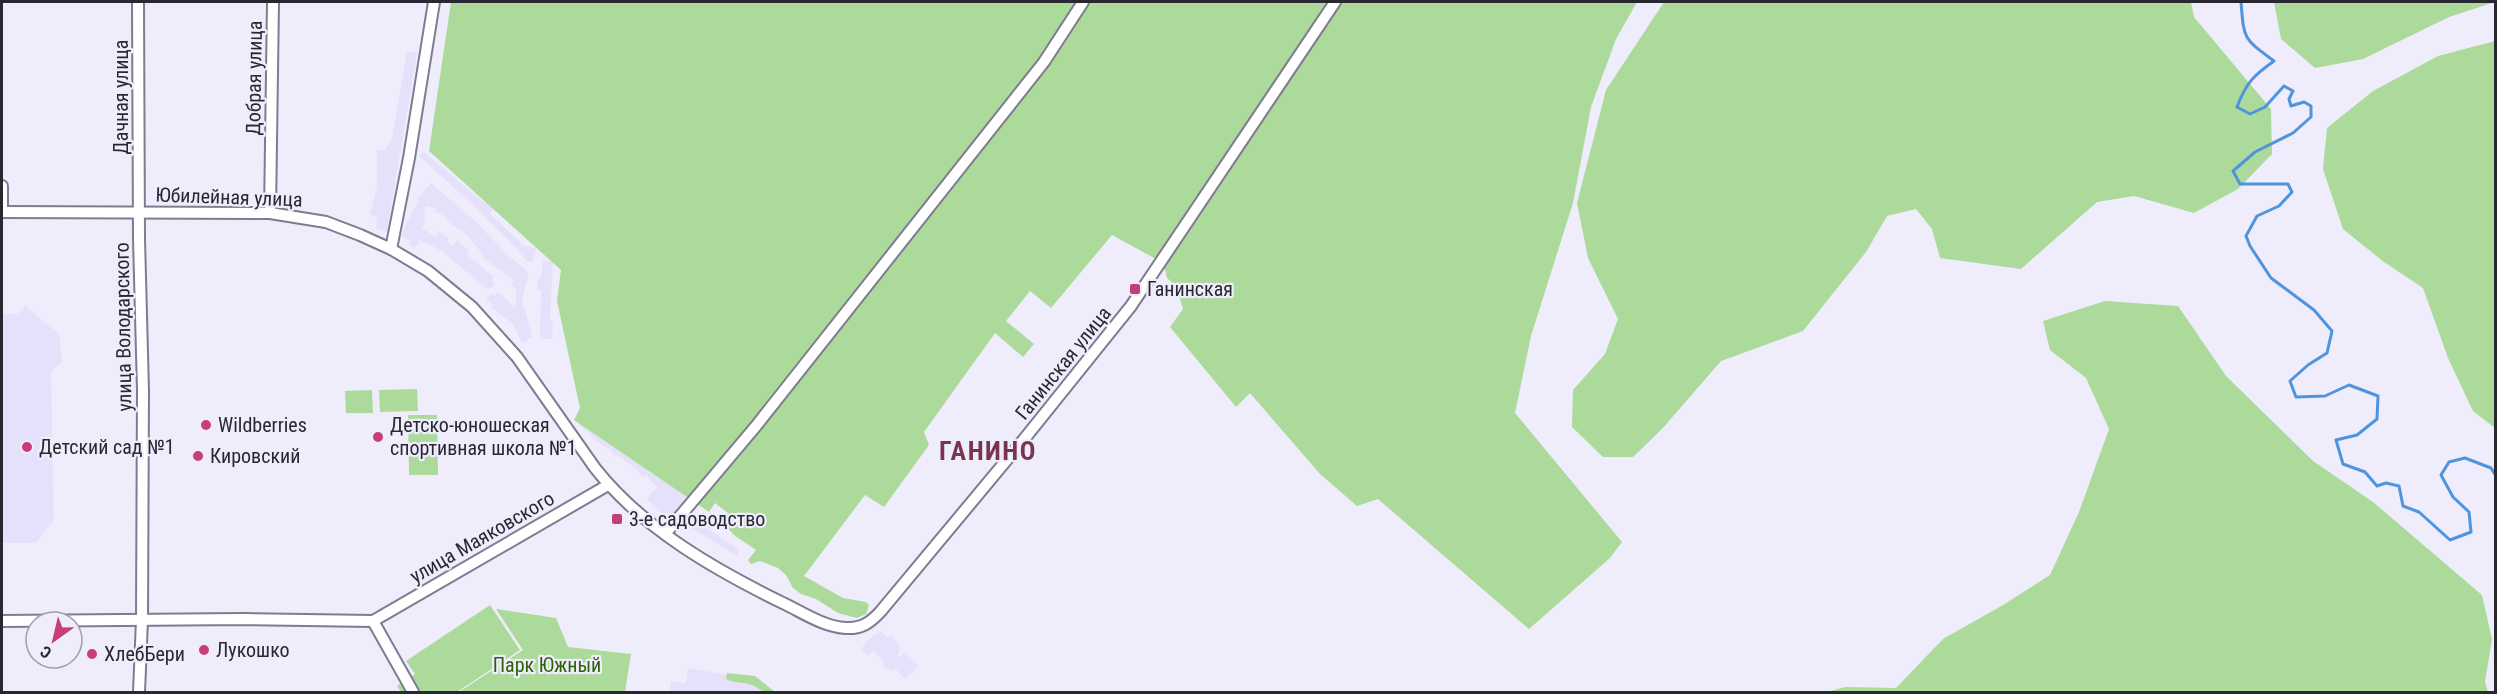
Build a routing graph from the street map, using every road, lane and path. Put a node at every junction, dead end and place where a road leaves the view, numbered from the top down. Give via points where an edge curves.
1 (138, 2) edge
2 (273, 2) edge
3 (434, 2) edge
4 (1083, 2) edge
5 (1335, 2) edge
6 (2, 186) edge
7 (2, 193) edge
8 (2, 212) edge
9 (139, 212) junction
10 (270, 213) junction
11 (391, 249) junction
12 (608, 485) junction
13 (665, 534) junction
14 (142, 620) junction
15 (873, 620) joint
16 (2, 621) edge
17 (373, 621) junction
18 (139, 693) edge
19 (412, 693) edge

1 - 9 street, Дачная улица
2 - 10 street, Добрая улица
3 - 11 street
4 - 13 street via 1044,62 756,426
5 - 15 street, Ганинская улица via 1161,263 1081,370
6 - 7 street
7 - 8 street
8 - 9 street, Юбилейная улица
9 - 10 street, Юбилейная улица
9 - 14 street, улица Володарского
10 - 11 street, Юбилейная улица via 326,222
11 - 12 street, Юбилейная улица via 443,281 498,334
12 - 13 street, Юбилейная улица
12 - 17 street, улица Маяковского
13 - 15 street, Юбилейная улица via 716,568 822,622 848,628
14 - 16 street
14 - 17 street
14 - 18 street, улица Володарского
17 - 19 street

